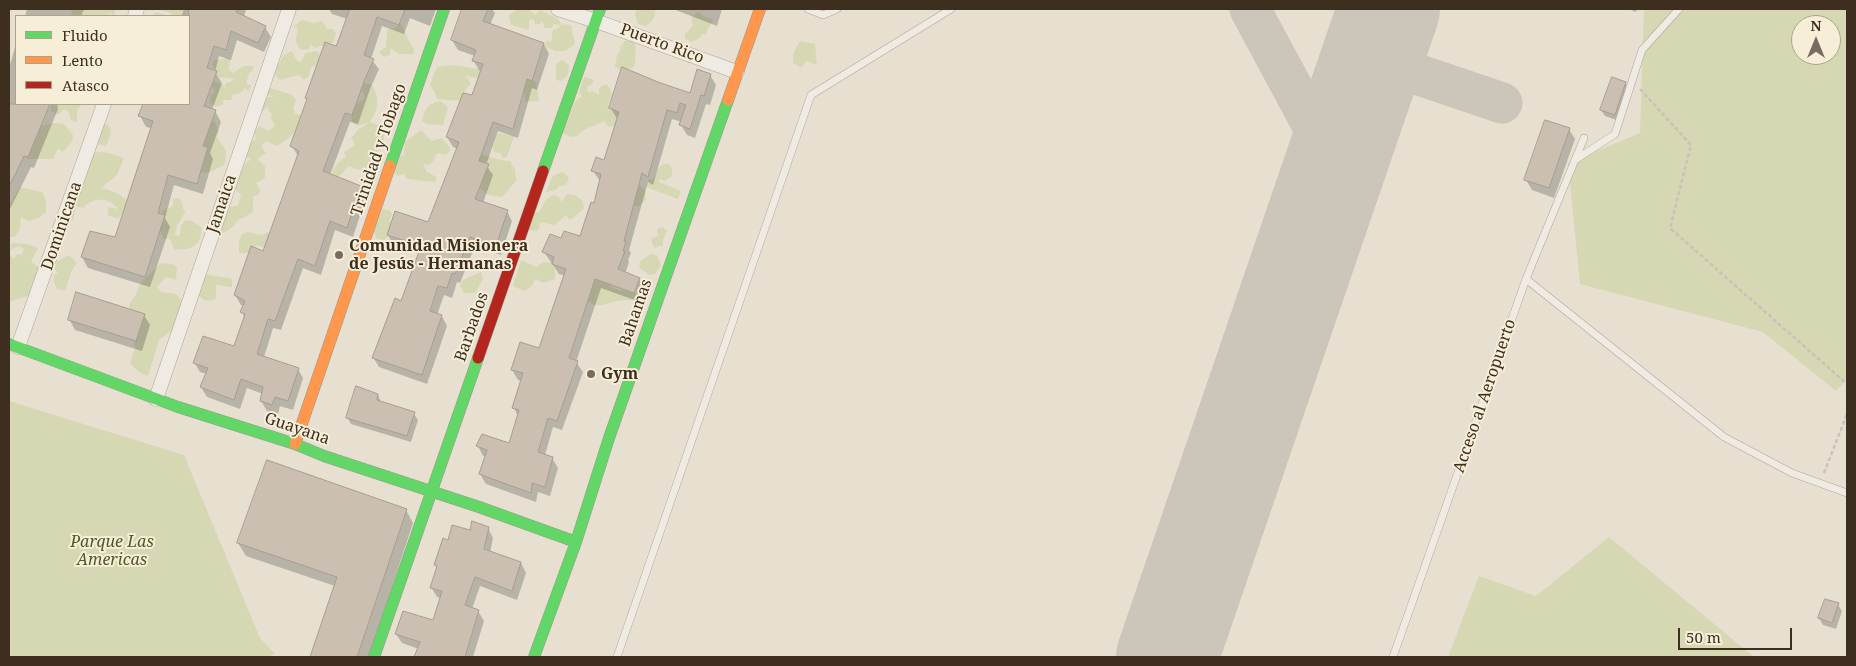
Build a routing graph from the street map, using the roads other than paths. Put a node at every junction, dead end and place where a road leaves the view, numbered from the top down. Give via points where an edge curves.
1 (289, 9) edge
2 (444, 9) edge
3 (558, 9) edge
4 (760, 9) edge
5 (808, 9) edge
6 (838, 9) edge
7 (951, 9) edge
8 (1678, 9) edge
9 (598, 15) edge
10 (737, 72) junction
11 (104, 105) edge
12 (1584, 138) dead end
13 (1575, 160) junction
14 (1526, 279) junction
15 (13, 346) edge
16 (156, 399) junction
17 (295, 444) junction
18 (432, 491) junction
19 (1847, 493) edge
20 (576, 542) junction
21 (374, 657) edge
22 (534, 657) edge
23 (616, 657) edge
24 (1394, 657) edge

1 - 16 street, Jamaica
2 - 17 street, Trinidad y Tobago
3 - 9 street, Puerto Rico
4 - 10 street, Bahamas
5 - 6 lane via 823,15
7 - 23 lane via 811,96
8 - 13 lane via 1642,50 1616,134
9 - 10 street, Puerto Rico
9 - 18 street, Barbados
10 - 20 street, Bahamas
11 - 15 street, Dominicana
12 - 13 lane, Acceso al Aeropuerto
13 - 14 lane, Acceso al Aeropuerto
14 - 19 lane via 1724,436 1792,473
14 - 24 lane, Acceso al Aeropuerto
15 - 16 street, Guayana
16 - 17 street, Guayana
17 - 18 street, Guayana
18 - 20 street, Guayana
18 - 21 street, Barbados
20 - 22 street, Bahamas

